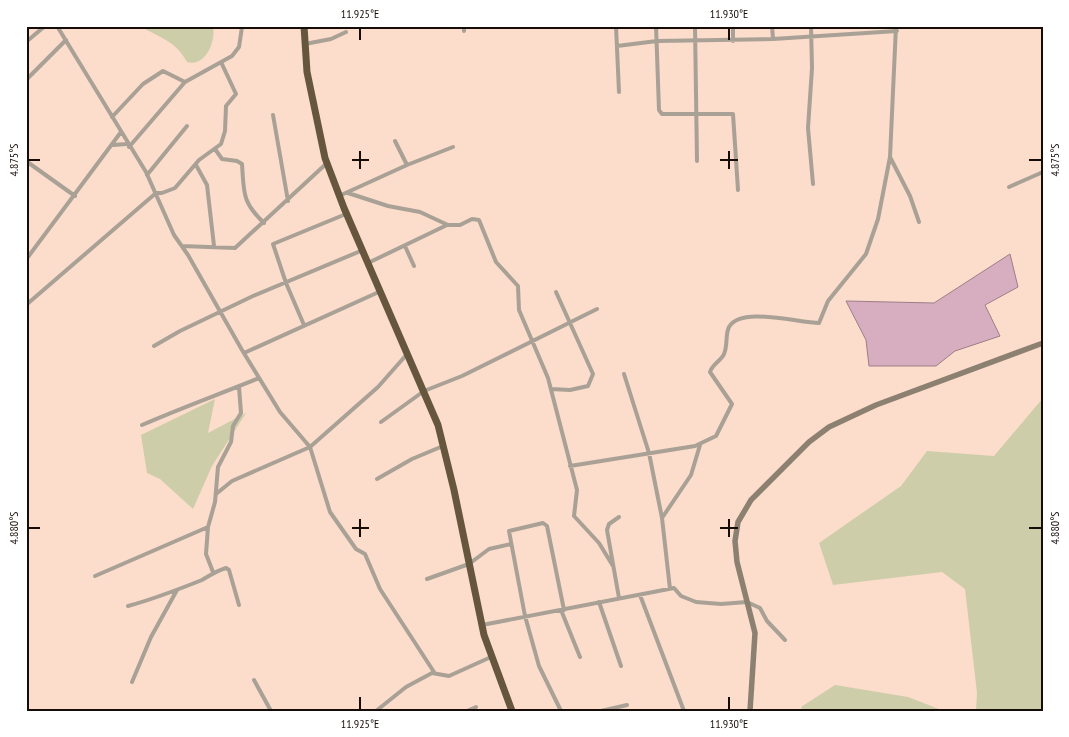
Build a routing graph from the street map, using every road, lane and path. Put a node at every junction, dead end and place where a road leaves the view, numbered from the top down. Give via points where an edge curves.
1 (45, 26) edge
2 (57, 26) edge
3 (243, 26) edge
4 (304, 26) edge
5 (464, 26) edge
6 (616, 26) edge
7 (656, 26) edge
8 (695, 26) edge
9 (733, 26) edge
10 (772, 26) edge
11 (811, 26) edge
12 (896, 26) edge
13 (346, 32) dead end
14 (464, 32) dead end
15 (897, 32) junction
16 (811, 37) junction
17 (773, 39) junction
18 (66, 40) junction
19 (695, 40) junction
20 (733, 40) junction
21 (657, 41) junction
22 (26, 42) edge
23 (305, 44) junction
24 (617, 46) junction
25 (221, 62) junction
26 (1043, 76) edge
27 (26, 80) edge
28 (185, 82) junction
29 (619, 92) dead end
30 (1043, 112) edge
31 (696, 114) junction
32 (273, 115) dead end
33 (112, 117) junction
34 (186, 126) dead end
35 (120, 132) junction
36 (395, 141) dead end
37 (113, 145) junction
38 (128, 145) junction
39 (453, 147) dead end
40 (215, 149) junction
41 (890, 157) junction
42 (26, 160) edge
43 (327, 162) junction
44 (697, 162) dead end
45 (196, 165) junction
46 (407, 166) junction
47 (1043, 172) edge
48 (147, 175) junction
49 (813, 184) dead end
50 (1009, 187) dead end
51 (738, 190) dead end
52 (156, 192) junction
53 (348, 193) junction
54 (75, 196) junction
55 (339, 196) junction
56 (288, 201) junction
57 (346, 214) junction
58 (264, 222) junction
59 (920, 222) dead end
60 (448, 225) junction
61 (182, 246) junction
62 (214, 246) junction
63 (405, 246) junction
64 (363, 250) junction
65 (28, 257) dead end
66 (368, 263) junction
67 (414, 266) dead end
68 (286, 283) junction
69 (381, 291) junction
70 (556, 292) dead end
71 (26, 305) edge
72 (597, 309) dead end
73 (222, 312) junction
74 (570, 323) junction
75 (304, 325) junction
76 (532, 342) junction
77 (1043, 343) edge
78 (154, 346) dead end
79 (244, 353) junction
80 (408, 353) junction
81 (624, 374) dead end
82 (259, 378) junction
83 (239, 386) junction
84 (551, 389) junction
85 (424, 391) junction
86 (381, 422) dead end
87 (142, 425) dead end
88 (700, 445) junction
89 (443, 446) junction
90 (310, 447) junction
91 (650, 453) junction
92 (570, 466) junction
93 (377, 479) dead end
94 (216, 494) junction
95 (618, 517) dead end
96 (662, 518) junction
97 (208, 527) junction
98 (511, 544) junction
99 (469, 564) junction
100 (613, 566) junction
101 (212, 572) junction
102 (95, 576) dead end
103 (427, 579) dead end
104 (670, 589) junction
105 (177, 590) junction
106 (640, 595) junction
107 (619, 598) junction
108 (600, 602) junction
109 (746, 602) junction
110 (239, 605) dead end
111 (128, 606) dead end
112 (563, 610) junction
113 (525, 616) junction
114 (482, 625) junction
115 (785, 640) dead end
116 (491, 657) junction
117 (580, 657) dead end
118 (621, 666) dead end
119 (434, 672) junction
120 (254, 680) dead end
121 (132, 682) dead end
122 (627, 705) dead end
123 (476, 706) dead end
124 (271, 711) edge
125 (376, 711) edge
126 (467, 711) edge
127 (512, 711) edge
128 (561, 711) edge
129 (601, 711) edge
130 (684, 711) edge
131 (750, 711) edge

1 - 22 street
2 - 18 street
3 - 25 street via 239,47
4 - 23 highway
5 - 14 street
6 - 24 street
7 - 21 street
8 - 19 street
9 - 20 street
10 - 17 street
11 - 16 street
12 - 15 street
13 - 23 street via 331,39
15 - 16 street
15 - 41 street
16 - 17 street
16 - 49 street via 808,128
17 - 20 street
18 - 27 street
18 - 33 street
19 - 20 street
19 - 21 street
19 - 31 street
21 - 24 street
21 - 31 street via 659,110 665,114
23 - 43 highway via 314,111
24 - 29 street
25 - 28 street
25 - 40 street via 236,94 226,106 224,138
26 - 30 street
28 - 33 street via 162,72 143,84
28 - 38 street
31 - 44 street
31 - 51 street via 730,113 735,116
32 - 56 street
33 - 35 street
34 - 48 street
35 - 37 street
35 - 38 street
36 - 46 street
37 - 38 street
37 - 54 street
38 - 48 street
39 - 46 street
40 - 45 street
40 - 58 street via 222,159 242,164 246,202
41 - 59 street
41 - 88 street via 878,219 866,254 828,302 819,323 755,315 740,318 728,328 724,355 710,372 732,407 716,436
42 - 54 street
43 - 55 highway
43 - 56 street
45 - 52 street via 175,188
45 - 62 street via 206,185
46 - 53 street
47 - 50 street
48 - 52 street
52 - 61 street
52 - 71 street
53 - 55 street
53 - 60 street via 420,212
54 - 65 street
55 - 57 highway
56 - 58 street
57 - 64 highway
57 - 68 street via 273,244
58 - 62 street via 235,248
60 - 63 street
60 - 76 street via 479,220 496,262 518,286 519,310
61 - 62 street
61 - 73 street
63 - 66 street
63 - 67 street
64 - 66 highway
64 - 68 street
66 - 69 highway
68 - 73 street
68 - 75 street
69 - 75 street
69 - 80 highway
70 - 74 street
72 - 74 street
73 - 78 street
73 - 79 street
74 - 76 street
74 - 84 street via 592,374 591,384 578,389
75 - 79 street
76 - 84 street
76 - 85 street
77 - 109 street via 876,405 815,436 751,500 741,515 736,528 735,548
79 - 82 street
80 - 85 highway
80 - 90 street via 378,386
81 - 91 street
82 - 83 street
82 - 90 street via 280,412
83 - 87 street
83 - 94 street via 241,413 218,468
84 - 92 street
85 - 86 street
85 - 89 highway
88 - 91 street
88 - 96 street via 691,475
89 - 93 street
89 - 99 highway
90 - 94 street via 232,481
90 - 119 street via 330,512 356,548 365,554 380,589
91 - 92 street
91 - 96 street
92 - 100 street via 577,490 574,516 599,543
94 - 97 street
95 - 100 street via 607,530
96 - 104 street
97 - 101 street via 206,554
97 - 102 street
98 - 99 street via 489,549
98 - 112 street via 509,531 543,523 547,526
98 - 113 street
99 - 103 street
99 - 114 highway
100 - 107 street
101 - 105 street via 210,576
101 - 110 street via 229,570
104 - 106 street
104 - 109 street via 676,589 681,596 696,602
105 - 111 street
105 - 121 street via 151,637
106 - 107 street
106 - 130 street
107 - 108 street
108 - 112 street
108 - 118 street
109 - 115 street via 760,608 766,621
109 - 131 street via 756,637
112 - 113 street
112 - 117 street
113 - 114 street
113 - 128 street via 539,666
114 - 116 highway
116 - 119 street via 449,676 443,677
116 - 127 highway
119 - 125 street via 406,687
120 - 124 street
122 - 129 street
123 - 126 street

